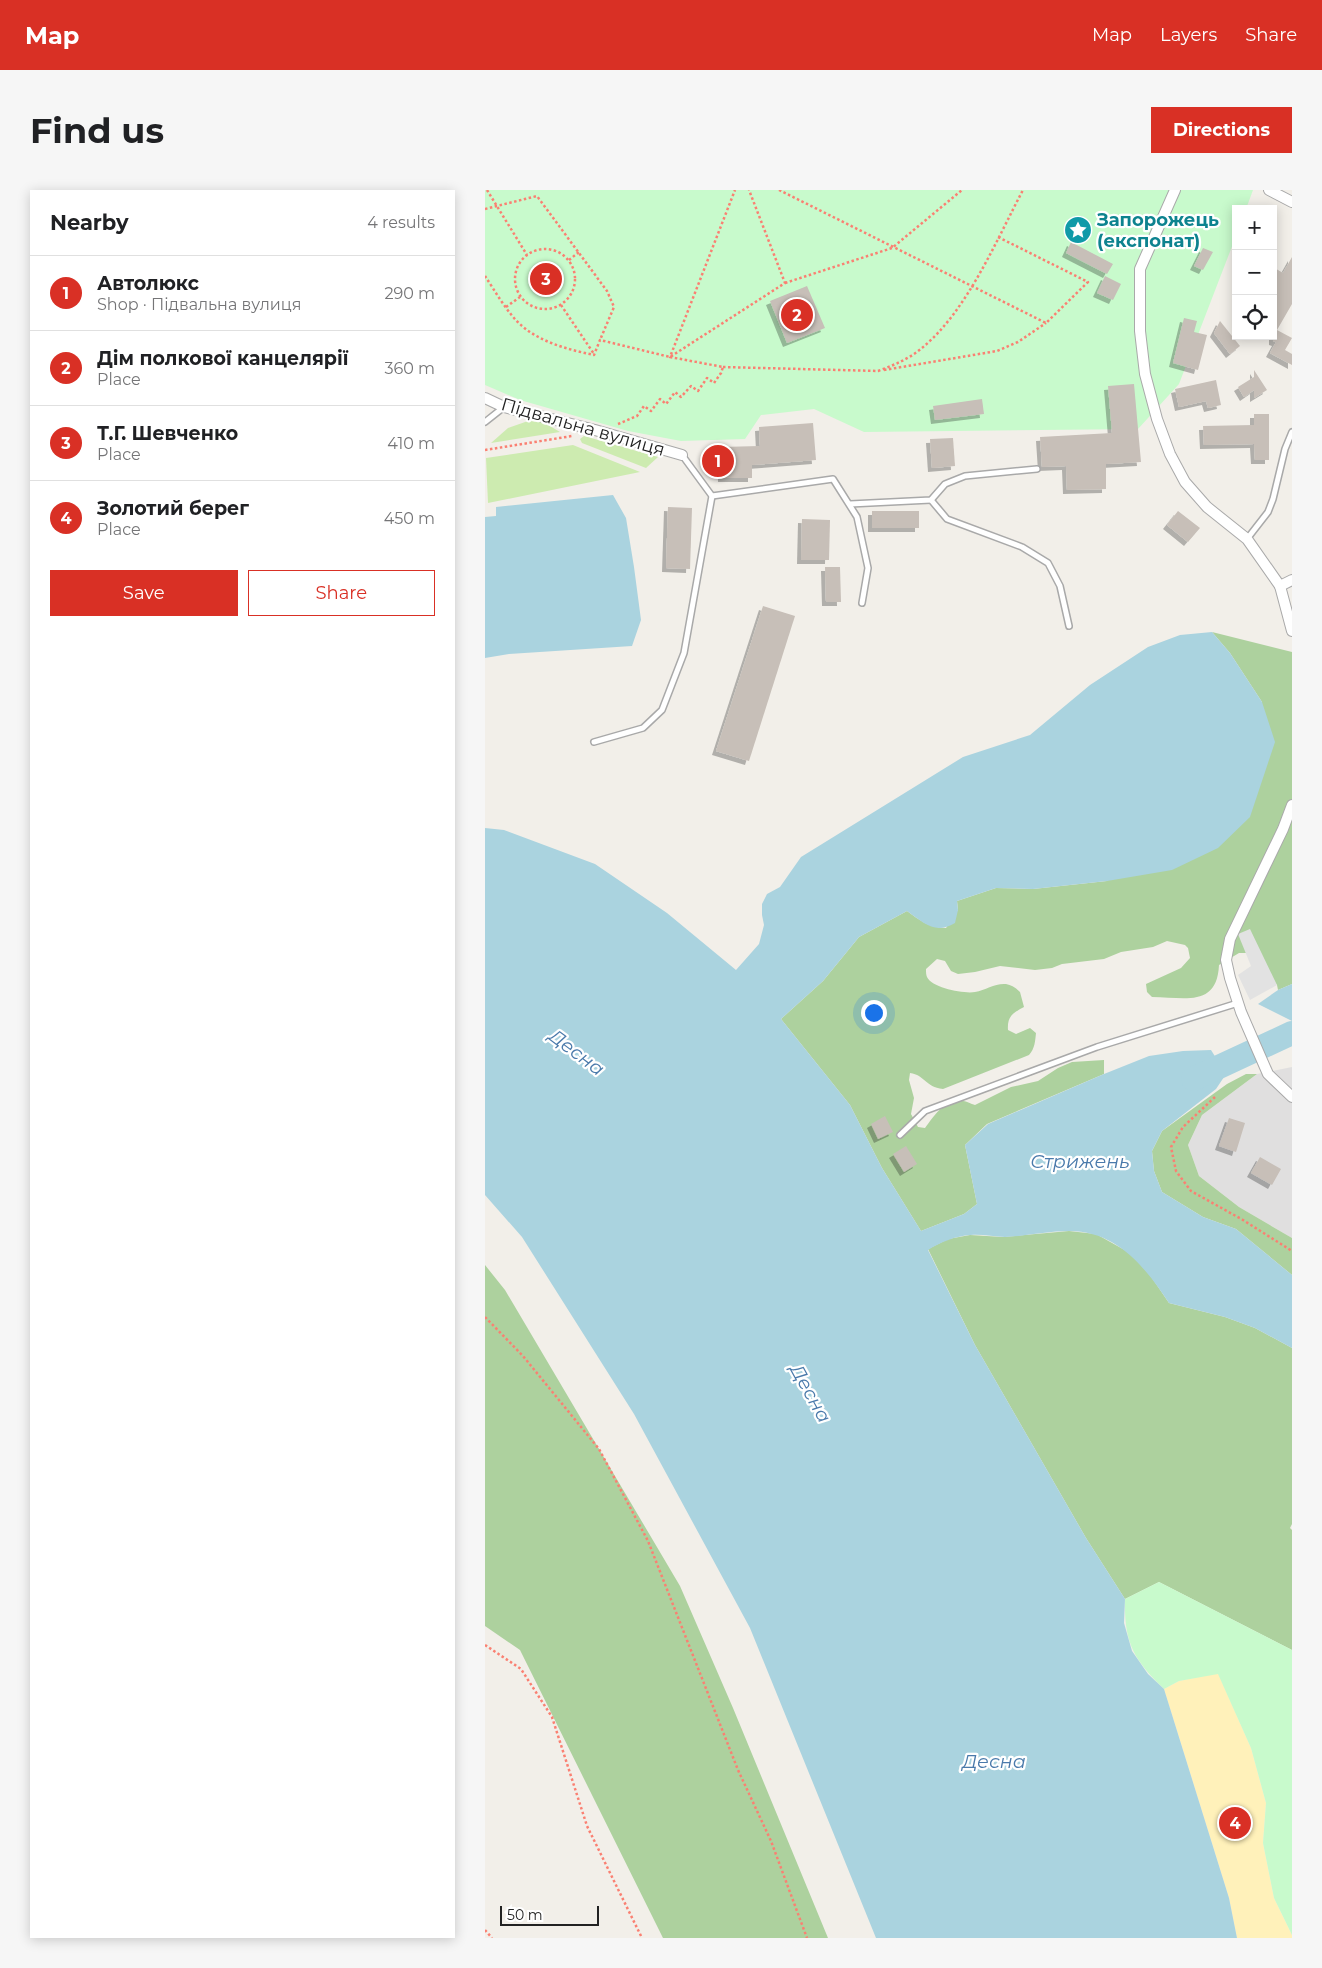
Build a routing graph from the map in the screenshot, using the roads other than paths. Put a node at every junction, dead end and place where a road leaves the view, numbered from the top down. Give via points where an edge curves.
1 (1175, 190) edge
2 (1269, 190) edge
3 (1292, 202) edge
4 (485, 398) edge
5 (504, 407) junction
6 (485, 422) edge
7 (1292, 432) edge
8 (682, 455) joint
9 (1037, 469) dead end
10 (712, 496) junction
11 (931, 500) junction
12 (850, 504) junction
13 (1247, 539) junction
14 (1292, 580) edge
15 (1280, 586) junction
16 (862, 603) dead end
17 (1069, 626) dead end
18 (1292, 631) edge
19 (594, 742) dead end
20 (1292, 805) edge
21 (1240, 1007) junction
22 (1292, 1097) edge
23 (900, 1135) dead end

1 - 13 street via 1140,269 1140,331 1145,374 1157,418 1185,482 1207,507
2 - 3 street
4 - 5 street, Підвальна вулиця
5 - 6 lane
5 - 8 street, Підвальна вулиця
7 - 13 lane via 1268,512
8 - 10 lane
9 - 11 lane via 965,476 945,484
10 - 12 lane via 833,478
10 - 19 lane via 684,653 662,710 643,728
11 - 12 lane
11 - 17 lane via 947,519 1022,547 1048,564 1060,586
12 - 16 lane via 857,517 868,568
13 - 15 street
14 - 15 street
15 - 18 street
20 - 21 street via 1230,940 1226,960
21 - 22 street via 1268,1074
21 - 23 lane via 1097,1047 925,1111

